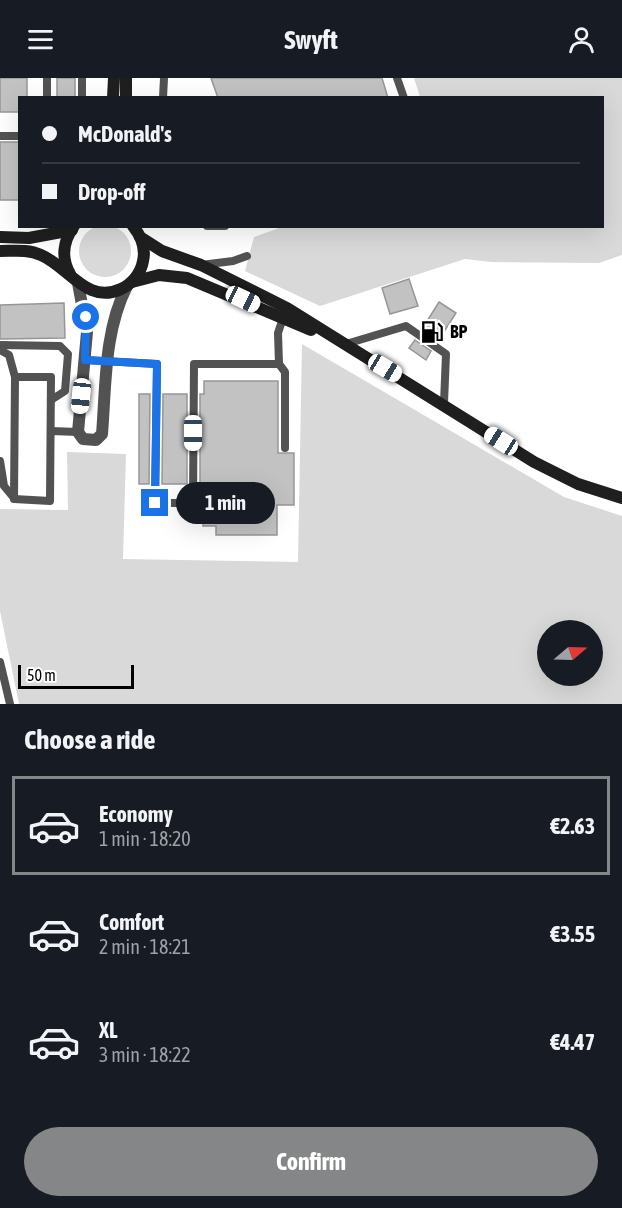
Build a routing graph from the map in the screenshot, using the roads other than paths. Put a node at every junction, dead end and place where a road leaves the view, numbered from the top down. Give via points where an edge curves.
1 (47, 78) edge
2 (82, 78) edge
3 (114, 78) edge
4 (126, 78) edge
5 (164, 78) edge
6 (397, 78) edge
7 (47, 96) edge
8 (82, 96) edge
9 (113, 96) edge
10 (126, 96) edge
11 (163, 96) edge
12 (403, 96) edge
13 (0, 136) edge
14 (18, 136) edge
15 (73, 228) edge
16 (137, 231) edge
17 (0, 237) edge
18 (0, 251) edge
19 (247, 256) dead end
20 (201, 265) junction
21 (75, 280) junction
22 (129, 284) junction
23 (283, 318) junction
24 (346, 344) junction
25 (0, 345) edge
26 (0, 350) edge
27 (85, 360) junction
28 (108, 362) junction
29 (279, 364) junction
30 (15, 377) junction
31 (51, 400) junction
32 (444, 403) junction
33 (51, 431) junction
34 (78, 432) junction
35 (285, 448) dead end
36 (0, 462) edge
37 (622, 498) edge
38 (14, 499) junction
39 (0, 662) edge
40 (10, 704) edge

1 - 7 lane
2 - 8 lane
3 - 9 main road
4 - 10 main road
5 - 11 lane
6 - 12 lane
13 - 14 lane
15 - 17 main road via 29,238
15 - 21 main road via 64,259
16 - 20 main road via 162,251
16 - 22 main road via 143,261
18 - 21 main road via 38,254
19 - 20 lane
20 - 24 main road via 287,308
21 - 22 main road via 102,293 115,292
21 - 27 street via 87,325
22 - 23 main road via 159,275 187,278
22 - 28 street via 118,303
23 - 24 main road
23 - 29 lane via 278,333
24 - 32 main road
24 - 32 lane via 406,326 446,354
25 - 31 lane via 65,349 65,391
26 - 30 lane via 9,355
27 - 28 lane
27 - 34 street
28 - 29 lane via 157,364 155,503 193,503 194,364
28 - 34 street via 102,434 96,440 83,440
29 - 35 lane via 285,372
30 - 31 lane via 51,377
30 - 38 lane
31 - 33 lane
32 - 37 main road via 534,462 578,484
33 - 34 lane
33 - 38 lane via 50,501
36 - 38 lane via 4,486
39 - 40 lane

